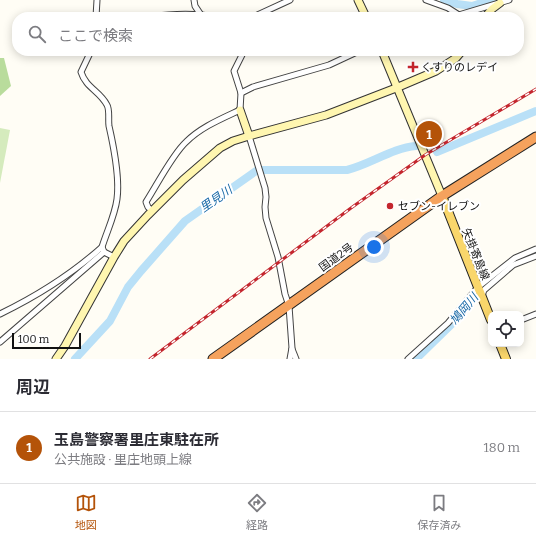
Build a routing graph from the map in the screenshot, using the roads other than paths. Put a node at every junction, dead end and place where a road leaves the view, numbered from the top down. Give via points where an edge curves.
1 (97, 0) edge
2 (194, 0) edge
3 (290, 0) edge
4 (426, 0) edge
5 (509, 0) edge
6 (360, 1) edge
7 (500, 2) junction
8 (96, 12) edge
9 (199, 12) edge
10 (264, 12) edge
11 (364, 12) edge
12 (454, 12) edge
13 (468, 12) edge
14 (489, 12) edge
15 (88, 56) edge
16 (242, 56) edge
17 (348, 56) edge
18 (384, 56) edge
19 (458, 56) edge
20 (396, 88) junction
21 (241, 93) junction
22 (240, 110) junction
23 (249, 136) junction
24 (536, 137) edge
25 (442, 196) junction
26 (152, 211) junction
27 (103, 249) junction
28 (536, 249) edge
29 (536, 256) edge
30 (114, 257) junction
31 (480, 292) junction
32 (289, 306) junction
33 (488, 312) edge
34 (0, 314) edge
35 (536, 314) edge
36 (524, 319) edge
37 (0, 342) edge
38 (501, 347) edge
39 (292, 348) junction
40 (56, 359) edge
41 (213, 359) edge
42 (290, 359) edge
43 (296, 359) edge
44 (408, 359) edge
45 (506, 359) edge

1 - 8 street
2 - 9 street
3 - 10 street
4 - 12 street
5 - 7 street
6 - 11 street
7 - 13 street
7 - 14 street
15 - 27 street via 81,72 83,79 108,106 117,181 117,199
16 - 21 street via 234,71
17 - 21 street via 329,65 253,87
18 - 20 street
19 - 20 street via 436,70
20 - 23 street via 326,115
20 - 25 street
21 - 22 street
22 - 23 street
22 - 26 street via 209,126 185,143 146,202
23 - 26 street via 220,148
23 - 32 street via 265,188 266,218
24 - 25 highway, 国道2号
25 - 31 main road, 矢掛寄島線
25 - 32 highway, 国道2号
26 - 30 street via 124,241
27 - 30 street
27 - 34 street via 48,288
27 - 37 street
28 - 31 street via 515,258
29 - 31 street via 513,265
30 - 40 street
31 - 33 main road, 矢掛寄島線
31 - 44 street
32 - 39 street
32 - 41 highway, 国道2号
35 - 36 street
38 - 45 main road
39 - 42 street
39 - 43 street

